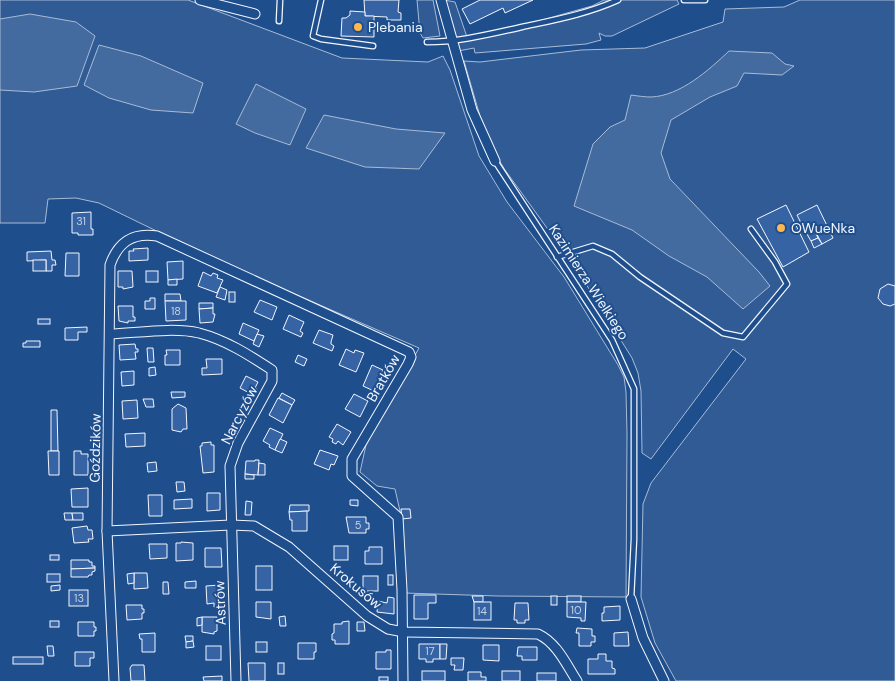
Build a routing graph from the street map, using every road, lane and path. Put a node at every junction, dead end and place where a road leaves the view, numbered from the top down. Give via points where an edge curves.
1 (200, 0) edge
2 (280, 0) edge
3 (322, 0) edge
4 (441, 0) edge
5 (618, 0) edge
6 (684, 0) edge
7 (705, 0) edge
8 (255, 14) dead end
9 (279, 21) dead end
10 (427, 42) dead end
11 (452, 42) junction
12 (373, 46) dead end
13 (494, 161) joint
14 (751, 229) dead end
15 (145, 234) joint
16 (557, 257) junction
17 (110, 334) junction
18 (231, 525) junction
19 (107, 531) junction
20 (631, 599) joint
21 (404, 632) junction
22 (114, 681) edge
23 (236, 681) edge
24 (403, 681) edge
25 (577, 681) edge
26 (664, 681) edge

1 - 8 street
2 - 9 lane
3 - 12 lane via 313,36
4 - 11 street, Kazimierza Wielkiego
5 - 11 lane via 570,17
6 - 7 lane
10 - 11 lane
11 - 13 street, Kazimierza Wielkiego via 472,110
13 - 16 lane, Kazimierza Wielkiego
14 - 16 lane via 787,284 743,337 723,334 612,254 593,246
15 - 17 street, Goździków via 120,245 110,265
15 - 21 street, Bratków via 157,236 410,352 408,364 352,459 352,476 398,517
16 - 20 lane, Kazimierza Wielkiego via 612,340 634,389
17 - 18 street, Narcyzów via 199,333 238,349 272,370 272,381 238,443 230,466
17 - 19 street, Goździków
18 - 19 street, Krokusów
18 - 21 street, Krokusów via 254,526 290,547 368,616 388,629
18 - 23 street, Astrów
19 - 22 street, Goździków
20 - 26 street, Kazimierza Wielkiego via 643,638
21 - 24 street, Bratków
21 - 25 street, Krokusów via 538,634 548,638

